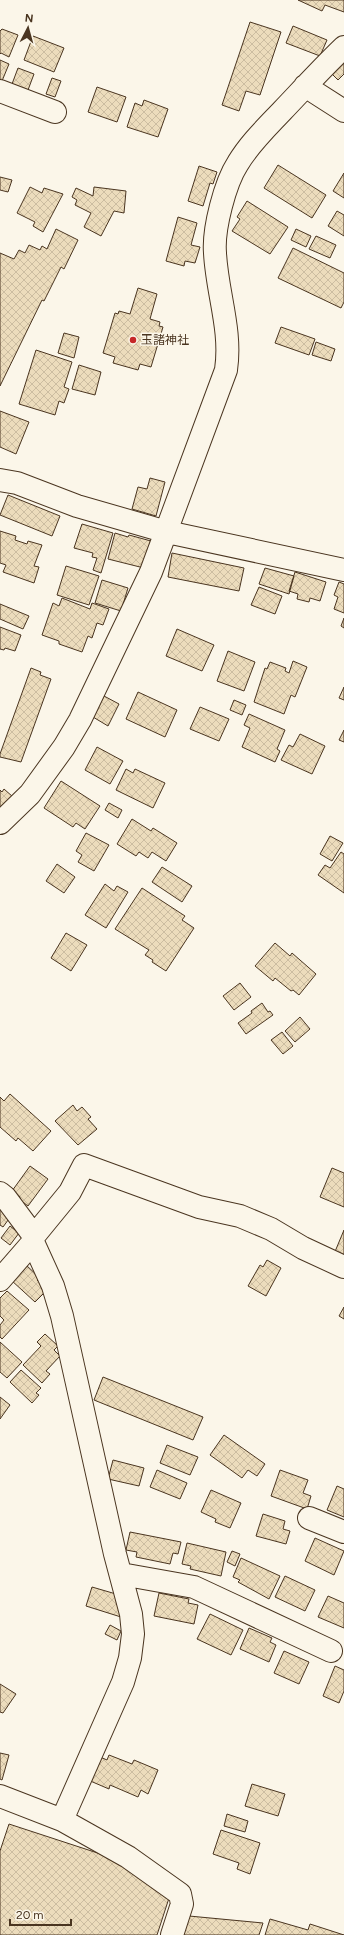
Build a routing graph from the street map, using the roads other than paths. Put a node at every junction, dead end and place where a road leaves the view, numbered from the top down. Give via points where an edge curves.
1 (344, 47) edge
2 (305, 86) junction
3 (0, 91) edge
4 (344, 111) edge
5 (55, 112) dead end
6 (0, 480) edge
7 (167, 532) junction
8 (344, 570) edge
9 (0, 823) edge
10 (0, 1193) edge
11 (33, 1239) junction
12 (344, 1267) edge
13 (0, 1280) edge
14 (309, 1518) dead end
15 (344, 1532) edge
16 (121, 1574) junction
17 (331, 1650) dead end
18 (0, 1796) edge
19 (62, 1820) junction
20 (172, 1935) edge

1 - 2 street
2 - 4 street
2 - 7 street via 252,143 237,164 224,197 217,224 215,252 225,314 228,351 226,370
3 - 5 street
6 - 7 street
7 - 8 street
7 - 9 street via 152,572 80,720 30,794
10 - 11 street
11 - 12 street via 70,1192 84,1166 199,1207 240,1216 271,1228 303,1248
11 - 13 street
11 - 16 street via 53,1286 62,1316
14 - 15 street
16 - 17 street via 194,1586
16 - 19 street via 131,1614 133,1634 130,1658 124,1682
18 - 19 street
19 - 20 street via 128,1857 180,1894 182,1904

